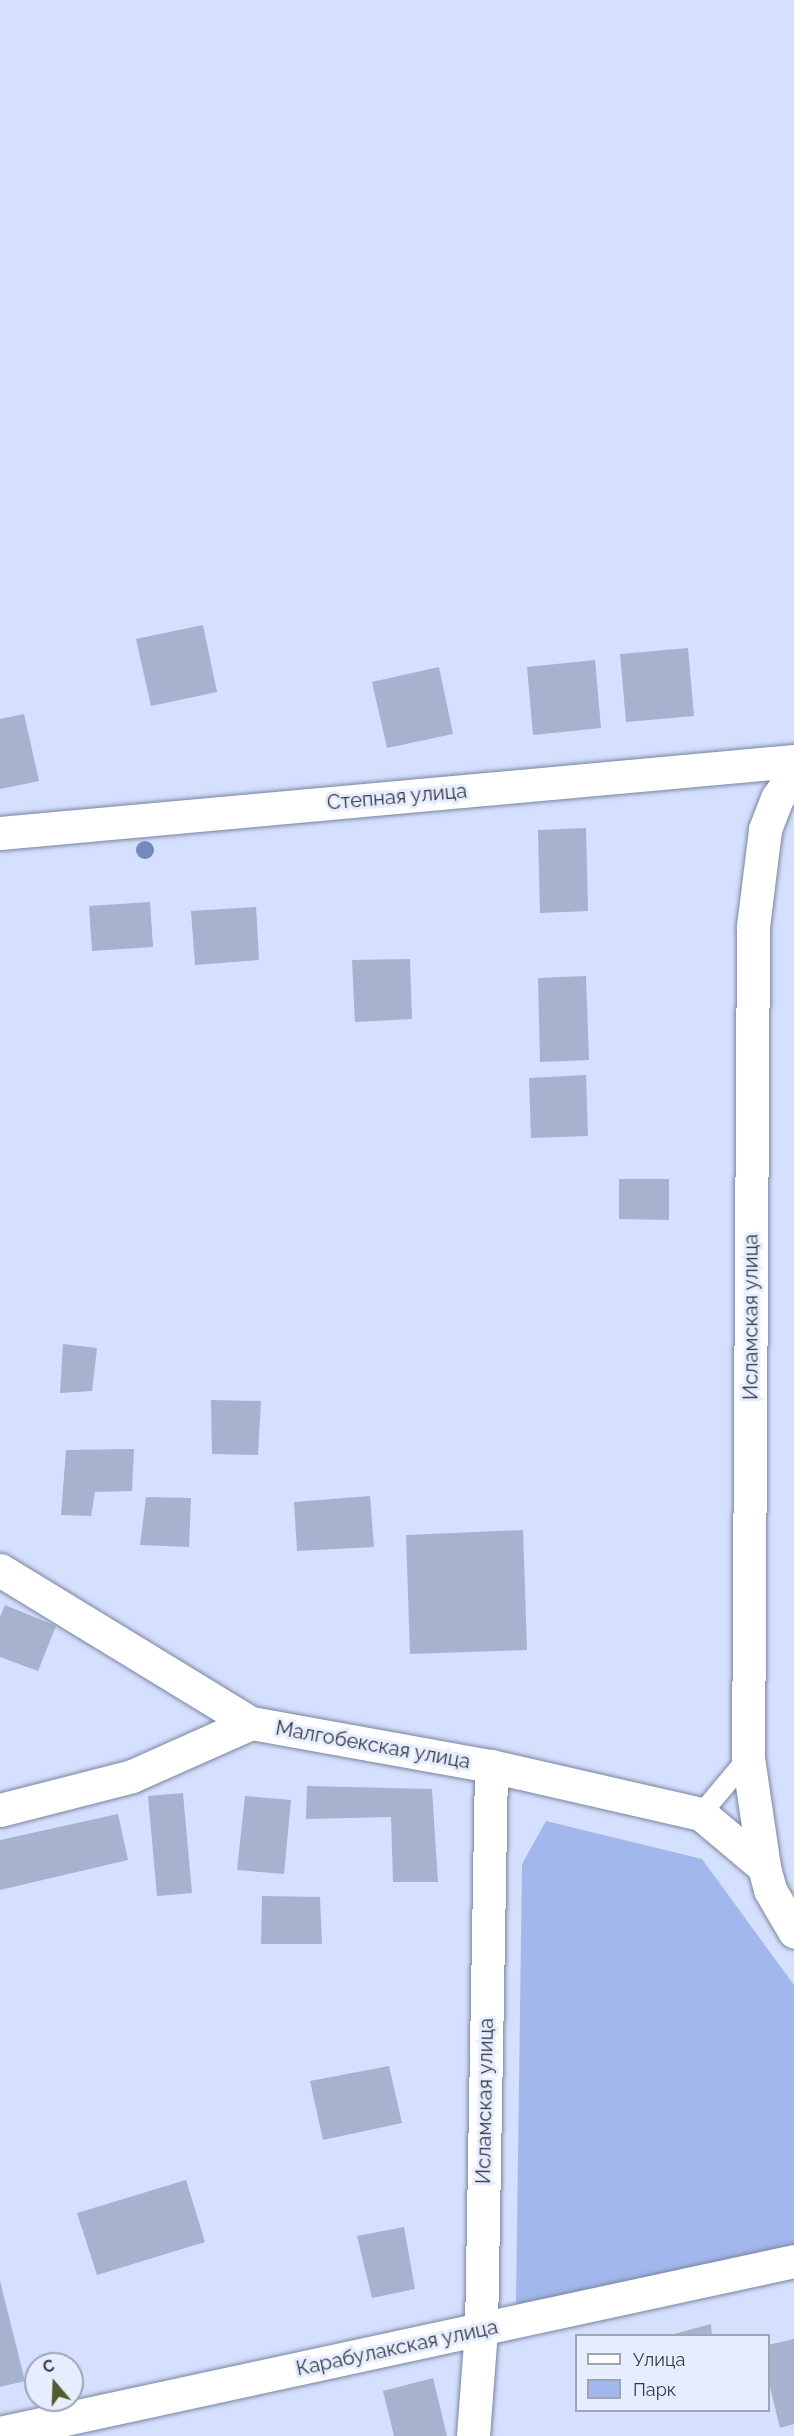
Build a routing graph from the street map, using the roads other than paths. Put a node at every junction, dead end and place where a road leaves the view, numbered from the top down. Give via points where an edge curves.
1 (794, 761) edge
2 (794, 774) edge
3 (0, 833) edge
4 (0, 1569) edge
5 (251, 1723) junction
6 (748, 1758) junction
7 (491, 1766) junction
8 (0, 1810) edge
9 (701, 1814) junction
10 (764, 1867) junction
11 (794, 1931) edge
12 (794, 2261) edge
13 (481, 2330) junction
14 (0, 2433) edge
15 (473, 2436) edge

1 - 3 street, Степная улица
2 - 6 street, Исламская улица via 777,798 765,830 753,926
4 - 5 street, Малгобекская улица
5 - 7 street, Малгобекская улица
5 - 8 street via 132,1776
6 - 9 lane
6 - 10 street, Исламская улица
7 - 9 street, Малгобекская улица
7 - 13 street, Исламская улица
9 - 10 street, Малгобекская улица
10 - 11 street, Исламская улица via 770,1890
12 - 13 street, Карабулакская улица
13 - 14 street, Карабулакская улица
13 - 15 street, Исламская улица

